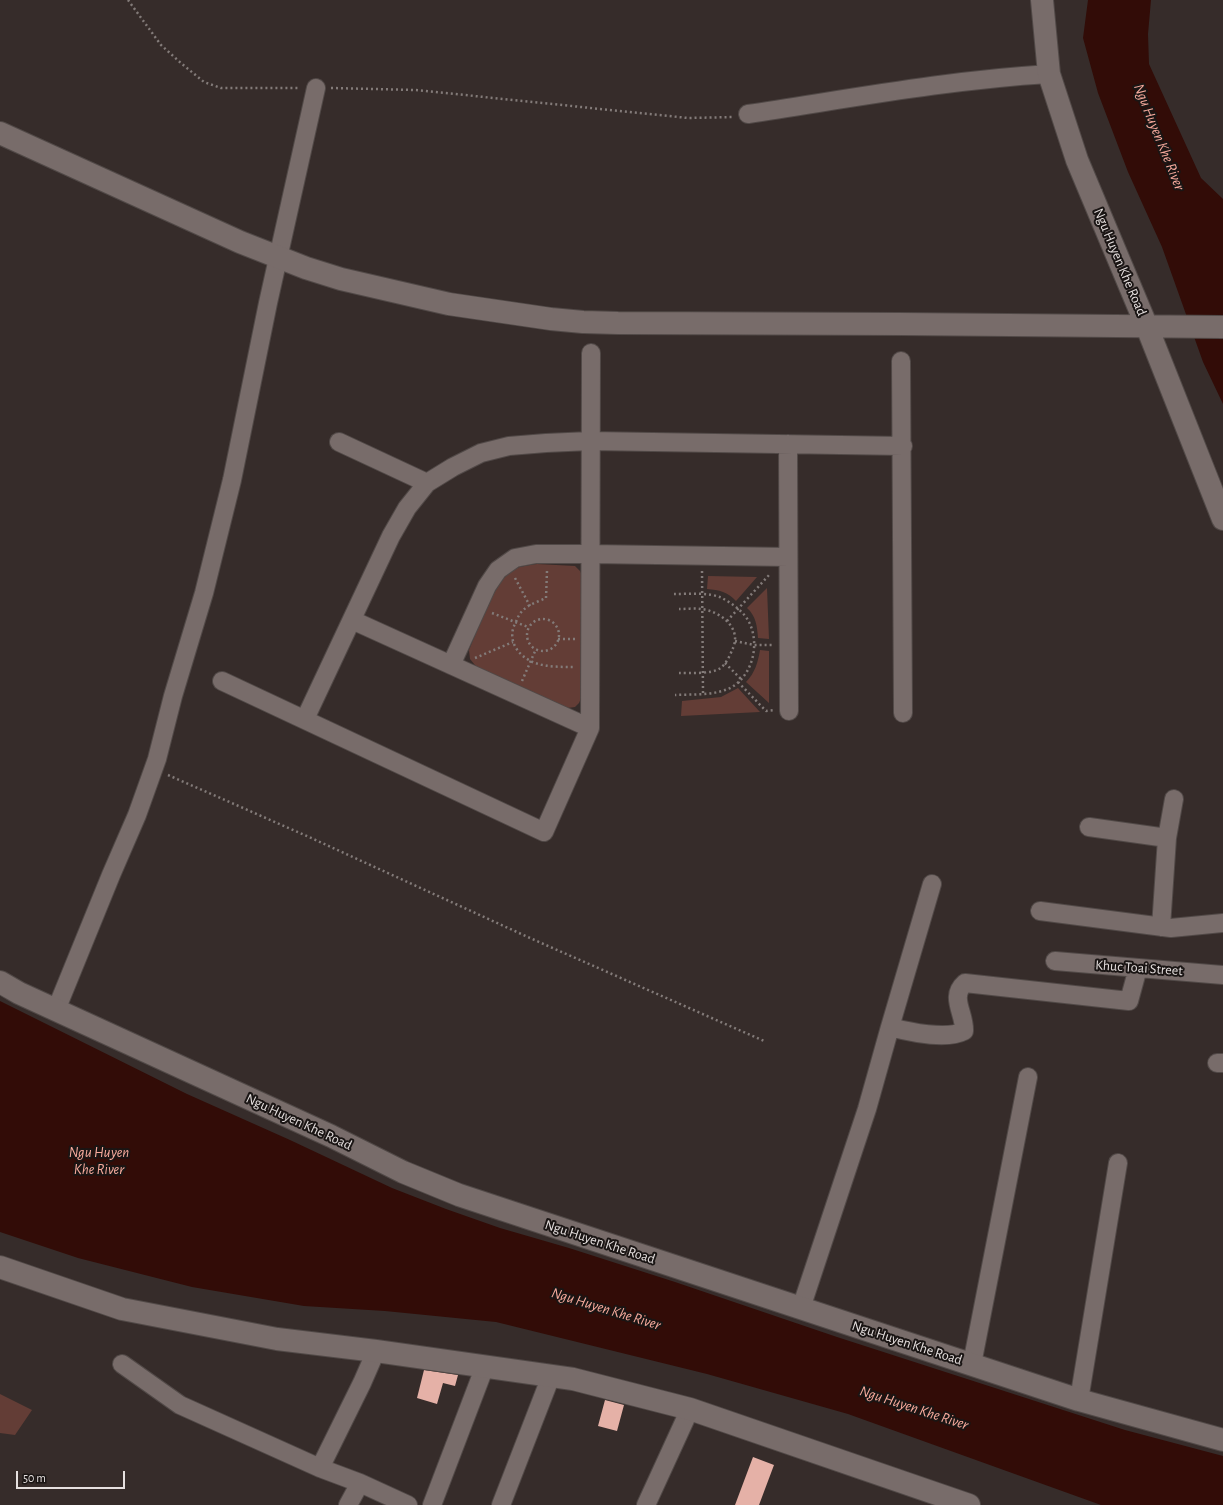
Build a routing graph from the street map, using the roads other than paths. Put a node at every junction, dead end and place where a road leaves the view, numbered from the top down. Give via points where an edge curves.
1 (1042, 0) edge
2 (1049, 74) junction
3 (316, 88) road end
4 (748, 114) road end
5 (0, 133) edge
6 (278, 257) junction
7 (1147, 327) junction
8 (1223, 327) edge
9 (591, 353) dead end
10 (902, 361) dead end
11 (339, 442) dead end
12 (590, 442) junction
13 (788, 444) junction
14 (903, 446) junction
15 (427, 483) junction
16 (1223, 519) edge
17 (591, 554) junction
18 (788, 557) junction
19 (352, 620) junction
20 (451, 665) junction
21 (222, 681) dead end
22 (783, 711) road end
23 (903, 713) dead end
24 (305, 719) junction
25 (590, 728) junction
26 (1174, 799) dead end
27 (1089, 827) dead end
28 (1167, 838) junction
29 (932, 884) dead end
30 (1040, 911) dead end
31 (1223, 923) edge
32 (1161, 927) junction
33 (1055, 961) dead end
34 (1138, 968) junction
35 (1223, 975) edge
36 (0, 982) edge
37 (56, 1010) junction
38 (890, 1027) junction
39 (1028, 1077) dead end
40 (1118, 1163) dead end
41 (0, 1267) edge
42 (801, 1308) junction
43 (376, 1351) junction
44 (122, 1364) dead end
45 (972, 1364) junction
46 (485, 1366) junction
47 (551, 1376) junction
48 (1079, 1400) junction
49 (690, 1409) junction
50 (1223, 1440) edge
51 (320, 1468) junction
52 (360, 1483) junction
53 (348, 1505) edge
54 (408, 1505) edge
55 (432, 1505) edge
56 (501, 1505) edge
57 (646, 1505) edge
58 (969, 1505) edge

1 - 2 street, Ngu Huyen Khe Road
2 - 4 street via 943,84
2 - 7 street, Ngu Huyen Khe Road via 1077,160
3 - 6 street
5 - 6 street
6 - 7 street via 366,286 449,304 583,322
6 - 37 street via 222,522 153,768 137,815
7 - 8 street
7 - 16 street, Ngu Huyen Khe Road
9 - 12 street
10 - 14 street
11 - 15 street
12 - 13 street
12 - 15 street via 509,446 481,453
12 - 17 street
13 - 14 street
13 - 18 street
14 - 23 street
15 - 19 street via 407,508 391,536
17 - 18 street
17 - 20 street via 536,554 515,558 498,570 487,586
17 - 25 street
18 - 22 street
19 - 20 street
19 - 24 street
20 - 25 street
21 - 24 street
24 - 25 street via 544,832
26 - 28 street
27 - 28 street
28 - 32 street
29 - 38 street
30 - 32 street
31 - 32 street
33 - 34 street, Khuc Toai Street
34 - 35 street, Khuc Toai Street
34 - 38 street via 1129,1001 965,983 959,989 957,997 964,1031 946,1036
36 - 37 street, Ngu Huyen Khe Road
37 - 42 street, Ngu Huyen Khe Road via 331,1136 403,1172 459,1195
38 - 42 street via 867,1109
39 - 45 street
40 - 48 street
41 - 43 street via 122,1309 277,1339
42 - 45 street, Ngu Huyen Khe Road
43 - 46 street
43 - 51 street
44 - 51 street via 180,1405
45 - 48 street, Ngu Huyen Khe Road
46 - 47 street
46 - 55 street
47 - 49 street via 574,1379
47 - 56 street
48 - 50 street, Ngu Huyen Khe Road
49 - 57 street
49 - 58 street
51 - 52 street
52 - 53 street
52 - 54 street

